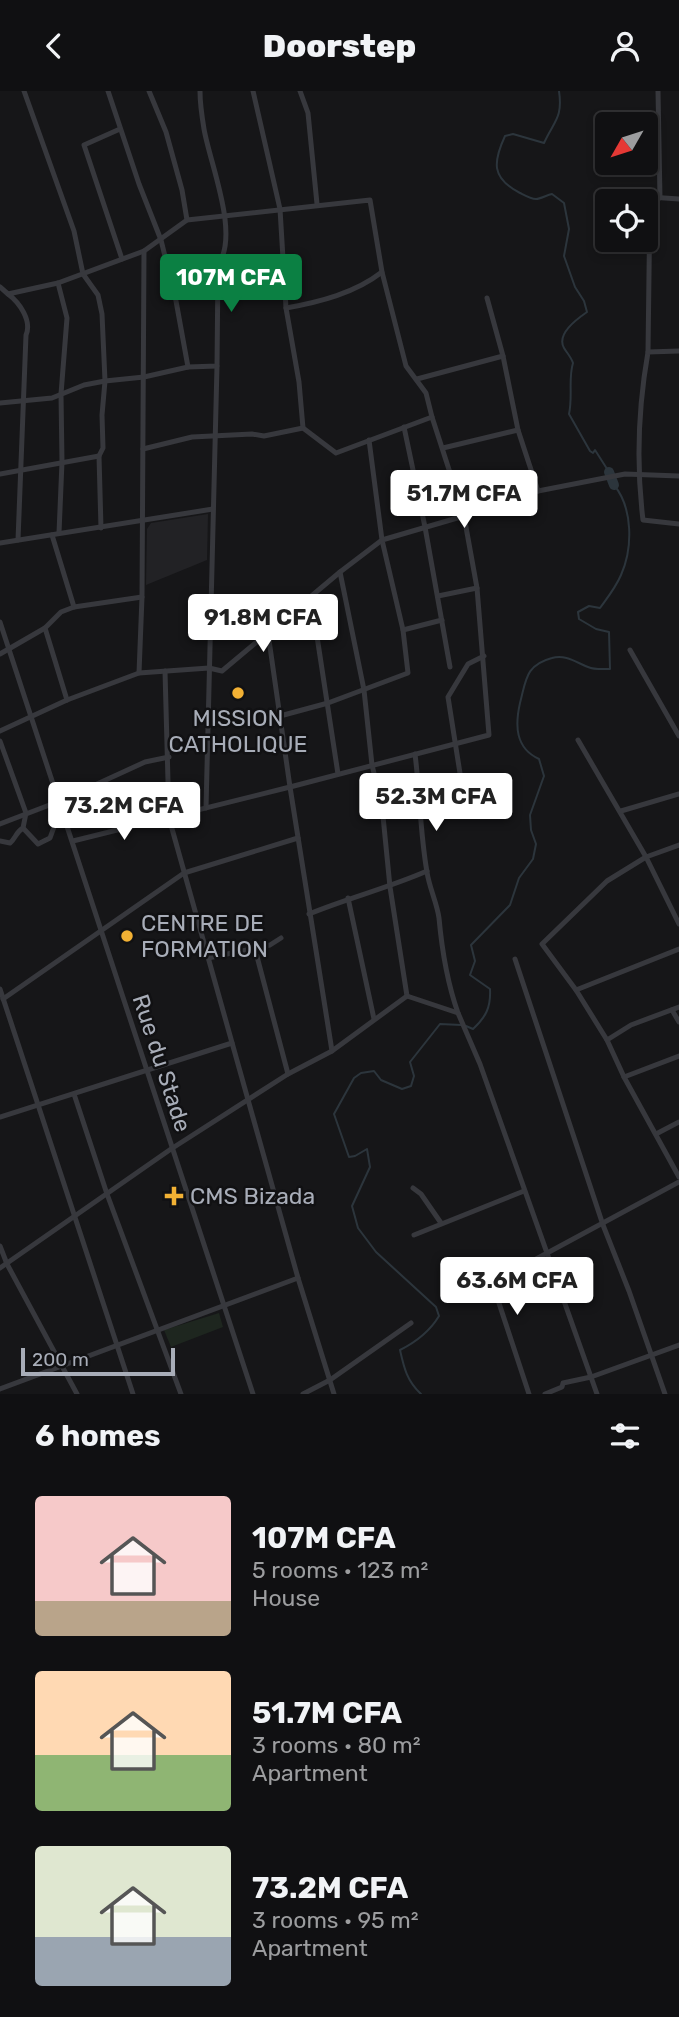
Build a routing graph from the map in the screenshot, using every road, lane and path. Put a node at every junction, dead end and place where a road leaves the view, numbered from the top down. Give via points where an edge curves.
1 (24, 91) edge
2 (108, 91) edge
3 (149, 91) edge
4 (200, 91) edge
5 (253, 91) edge
6 (300, 91) edge
7 (658, 91) edge
8 (120, 129) junction
9 (660, 198) junction
10 (679, 199) edge
11 (317, 204) junction
12 (280, 209) junction
13 (224, 217) junction
14 (187, 220) junction
15 (161, 240) junction
16 (144, 251) junction
17 (122, 259) junction
18 (382, 272) junction
19 (83, 274) junction
20 (58, 283) junction
21 (0, 287) edge
22 (23, 290) junction
23 (8, 294) junction
24 (0, 297) edge
25 (487, 298) dead end
26 (18, 304) junction
27 (286, 308) junction
28 (679, 351) edge
29 (648, 352) junction
30 (503, 356) junction
31 (217, 366) junction
32 (188, 367) junction
33 (144, 377) junction
34 (417, 379) junction
35 (105, 381) junction
36 (61, 394) junction
37 (23, 400) junction
38 (0, 403) edge
39 (432, 417) junction
40 (404, 427) junction
41 (303, 428) junction
42 (518, 430) junction
43 (216, 435) junction
44 (369, 440) junction
45 (443, 448) junction
46 (142, 449) junction
47 (99, 456) junction
48 (62, 462) junction
49 (22, 469) junction
50 (638, 473) junction
51 (0, 474) edge
52 (679, 476) edge
53 (538, 491) junction
54 (213, 509) junction
55 (464, 516) junction
56 (141, 522) junction
57 (679, 524) edge
58 (425, 527) junction
59 (101, 528) junction
60 (55, 534) junction
61 (18, 540) junction
62 (382, 540) junction
63 (0, 543) edge
64 (340, 572) junction
65 (477, 587) junction
66 (438, 596) junction
67 (142, 597) junction
68 (311, 597) junction
69 (74, 607) junction
70 (442, 620) junction
71 (0, 622) edge
72 (45, 628) junction
73 (403, 630) junction
74 (268, 633) junction
75 (9, 650) junction
76 (631, 650) dead end
77 (0, 655) edge
78 (484, 656) junction
79 (450, 667) dead end
80 (209, 668) junction
81 (165, 671) junction
82 (139, 673) junction
83 (363, 690) junction
84 (67, 700) junction
85 (328, 702) junction
86 (32, 715) junction
87 (280, 716) junction
88 (0, 731) edge
89 (679, 736) edge
90 (578, 740) dead end
91 (0, 741) edge
92 (455, 744) junction
93 (415, 754) junction
94 (169, 757) junction
95 (372, 765) junction
96 (338, 774) junction
97 (290, 787) junction
98 (679, 794) edge
99 (420, 797) junction
100 (60, 801) junction
101 (382, 806) junction
102 (206, 807) junction
103 (621, 811) junction
104 (26, 813) junction
105 (170, 818) junction
106 (0, 824) edge
107 (54, 827) dead end
108 (23, 828) junction
109 (298, 838) junction
110 (0, 841) edge
111 (73, 841) junction
112 (679, 845) edge
113 (646, 857) junction
114 (427, 871) junction
115 (184, 873) junction
116 (390, 887) junction
117 (348, 898) junction
118 (309, 914) junction
119 (679, 923) edge
120 (102, 930) junction
121 (281, 938) dead end
122 (255, 949) junction
123 (679, 949) edge
124 (208, 958) junction
125 (515, 959) dead end
126 (0, 989) edge
127 (576, 990) junction
128 (407, 996) junction
129 (1, 1000) edge
130 (679, 1007) edge
131 (672, 1010) junction
132 (459, 1015) junction
133 (374, 1019) junction
134 (679, 1022) edge
135 (607, 1039) junction
136 (233, 1043) junction
137 (332, 1051) junction
138 (679, 1056) edge
139 (146, 1069) junction
140 (288, 1075) junction
141 (624, 1076) junction
142 (74, 1094) junction
143 (250, 1098) junction
144 (37, 1107) junction
145 (0, 1117) edge
146 (679, 1122) edge
147 (656, 1134) junction
148 (171, 1149) junction
149 (679, 1177) edge
150 (679, 1182) edge
151 (413, 1188) dead end
152 (524, 1191) junction
153 (107, 1194) junction
154 (74, 1217) junction
155 (441, 1223) junction
156 (603, 1225) junction
157 (414, 1235) dead end
158 (0, 1245) edge
159 (547, 1254) junction
160 (6, 1264) junction
161 (0, 1268) edge
162 (298, 1278) junction
163 (223, 1305) junction
164 (411, 1323) dead end
165 (158, 1329) junction
166 (117, 1345) junction
167 (679, 1345) edge
168 (650, 1354) junction
169 (62, 1367) junction
170 (591, 1377) junction
171 (330, 1380) junction
172 (0, 1389) edge
173 (77, 1394) edge
174 (133, 1394) edge
175 (181, 1394) edge
176 (253, 1394) edge
177 (303, 1394) edge
178 (334, 1394) edge
179 (529, 1394) edge
180 (545, 1394) edge
181 (597, 1394) edge
182 (665, 1394) edge

1 - 19 street via 74,231
2 - 8 street
3 - 14 street via 166,132
4 - 13 street
5 - 12 street
6 - 11 street via 308,113
7 - 9 street
8 - 15 street
8 - 17 street via 84,145
9 - 10 street
9 - 29 street via 650,197
11 - 12 street
11 - 18 street via 370,200
12 - 13 street
12 - 27 street
13 - 14 street
13 - 31 street via 226,255 218,265
14 - 15 street
15 - 16 street
15 - 32 street
16 - 17 street
16 - 33 street
17 - 19 street
18 - 27 street via 332,297
18 - 34 street via 406,366
19 - 20 street
19 - 35 street via 97,295 102,314
20 - 22 street
20 - 36 street via 67,317
21 - 23 street
22 - 23 street
22 - 26 street
23 - 24 street
23 - 26 street
25 - 30 street
26 - 37 street via 28,329
27 - 41 street
28 - 29 street
29 - 50 street
30 - 34 street
30 - 42 street
31 - 32 street
31 - 43 street
32 - 33 street
33 - 35 street
33 - 46 street
34 - 39 street
35 - 36 street
35 - 47 street
36 - 37 street
36 - 48 street
37 - 38 street
37 - 49 street
39 - 40 street
39 - 45 street
40 - 44 street
40 - 58 street
41 - 43 street via 264,436
41 - 44 street via 336,453
42 - 45 street
42 - 53 street
43 - 46 street
43 - 54 street
44 - 62 street
45 - 55 street
46 - 56 street
47 - 48 street
47 - 59 street
48 - 49 street
48 - 60 street
49 - 51 street
49 - 61 street
50 - 52 street
50 - 53 street
50 - 57 street via 643,520
53 - 55 street
54 - 56 street
54 - 80 street
55 - 58 street
55 - 65 street
56 - 59 street
56 - 67 street
58 - 62 street
58 - 66 street
59 - 60 street
60 - 61 street
60 - 69 street
61 - 63 street
62 - 64 street
62 - 73 street
64 - 68 street
64 - 83 street
65 - 66 street
65 - 78 street
66 - 70 street
67 - 69 street
67 - 82 street
68 - 74 street
68 - 85 street
69 - 72 street via 61,612
70 - 73 street
70 - 79 street
71 - 75 street, Rue du Stade
72 - 75 street
72 - 84 street
73 - 83 street via 408,673
74 - 80 street via 222,671
74 - 87 street
75 - 77 street
75 - 86 street, Rue du Stade
76 - 89 street
78 - 92 street via 468,664 449,698
78 - 92 street via 489,735
80 - 81 street
80 - 102 street
81 - 82 street
81 - 94 street
82 - 84 street
83 - 85 street
83 - 95 street
84 - 86 street
85 - 87 street
85 - 96 street
86 - 88 street
86 - 100 street, Rue du Stade
87 - 97 street
90 - 103 street
91 - 104 street
92 - 93 street
92 - 99 street via 462,786
93 - 95 street
93 - 99 street
94 - 100 street via 145,762
94 - 105 street
95 - 96 street
95 - 101 street
96 - 97 street
97 - 102 street
97 - 109 street
98 - 103 street
99 - 101 street
99 - 114 street
100 - 104 street
100 - 111 street, Rue du Stade
101 - 116 street
102 - 105 street
103 - 113 street
104 - 106 street
104 - 108 street
105 - 111 street
105 - 115 street
107 - 108 street via 51,838 38,844
108 - 110 street via 10,843
109 - 115 street
109 - 118 street
111 - 120 street, Rue du Stade
112 - 113 street
113 - 119 street
113 - 127 street via 607,881 542,944
114 - 116 street
114 - 132 street via 439,917 448,986
115 - 120 street
115 - 124 street
116 - 117 street
116 - 128 street
117 - 118 street
117 - 133 street
118 - 137 street
120 - 129 street
120 - 139 street, Rue du Stade
121 - 122 street
122 - 124 street
122 - 140 street
123 - 127 street
124 - 136 street
125 - 156 street
126 - 129 street
127 - 135 street
128 - 132 street
128 - 133 street
129 - 144 street
130 - 131 street
131 - 134 street
131 - 135 street
132 - 152 street
133 - 137 street
135 - 141 street
136 - 139 street
136 - 143 street
137 - 140 street
138 - 141 street
139 - 142 street
139 - 148 street, Rue du Stade
140 - 143 street
141 - 147 street
142 - 144 street
142 - 153 street
143 - 148 street
143 - 162 street
144 - 145 street
144 - 154 street
146 - 147 street
147 - 149 street
148 - 153 street
148 - 163 street, Rue du Stade
150 - 156 street
151 - 155 street
152 - 155 street
152 - 159 street
153 - 154 street
153 - 165 street
154 - 160 street
154 - 166 street
155 - 157 street
156 - 159 street
156 - 168 street
158 - 160 street
159 - 170 street
159 - 179 street via 512,1272 494,1288
160 - 161 street
160 - 169 street
162 - 163 street
162 - 171 street
163 - 165 street
163 - 176 street, Rue du Stade
164 - 171 street
165 - 166 street
165 - 175 street
166 - 169 street
166 - 174 street
167 - 168 street
168 - 170 street
168 - 182 street
169 - 172 street
169 - 173 street
170 - 180 street
170 - 181 street
171 - 177 street
171 - 178 street

